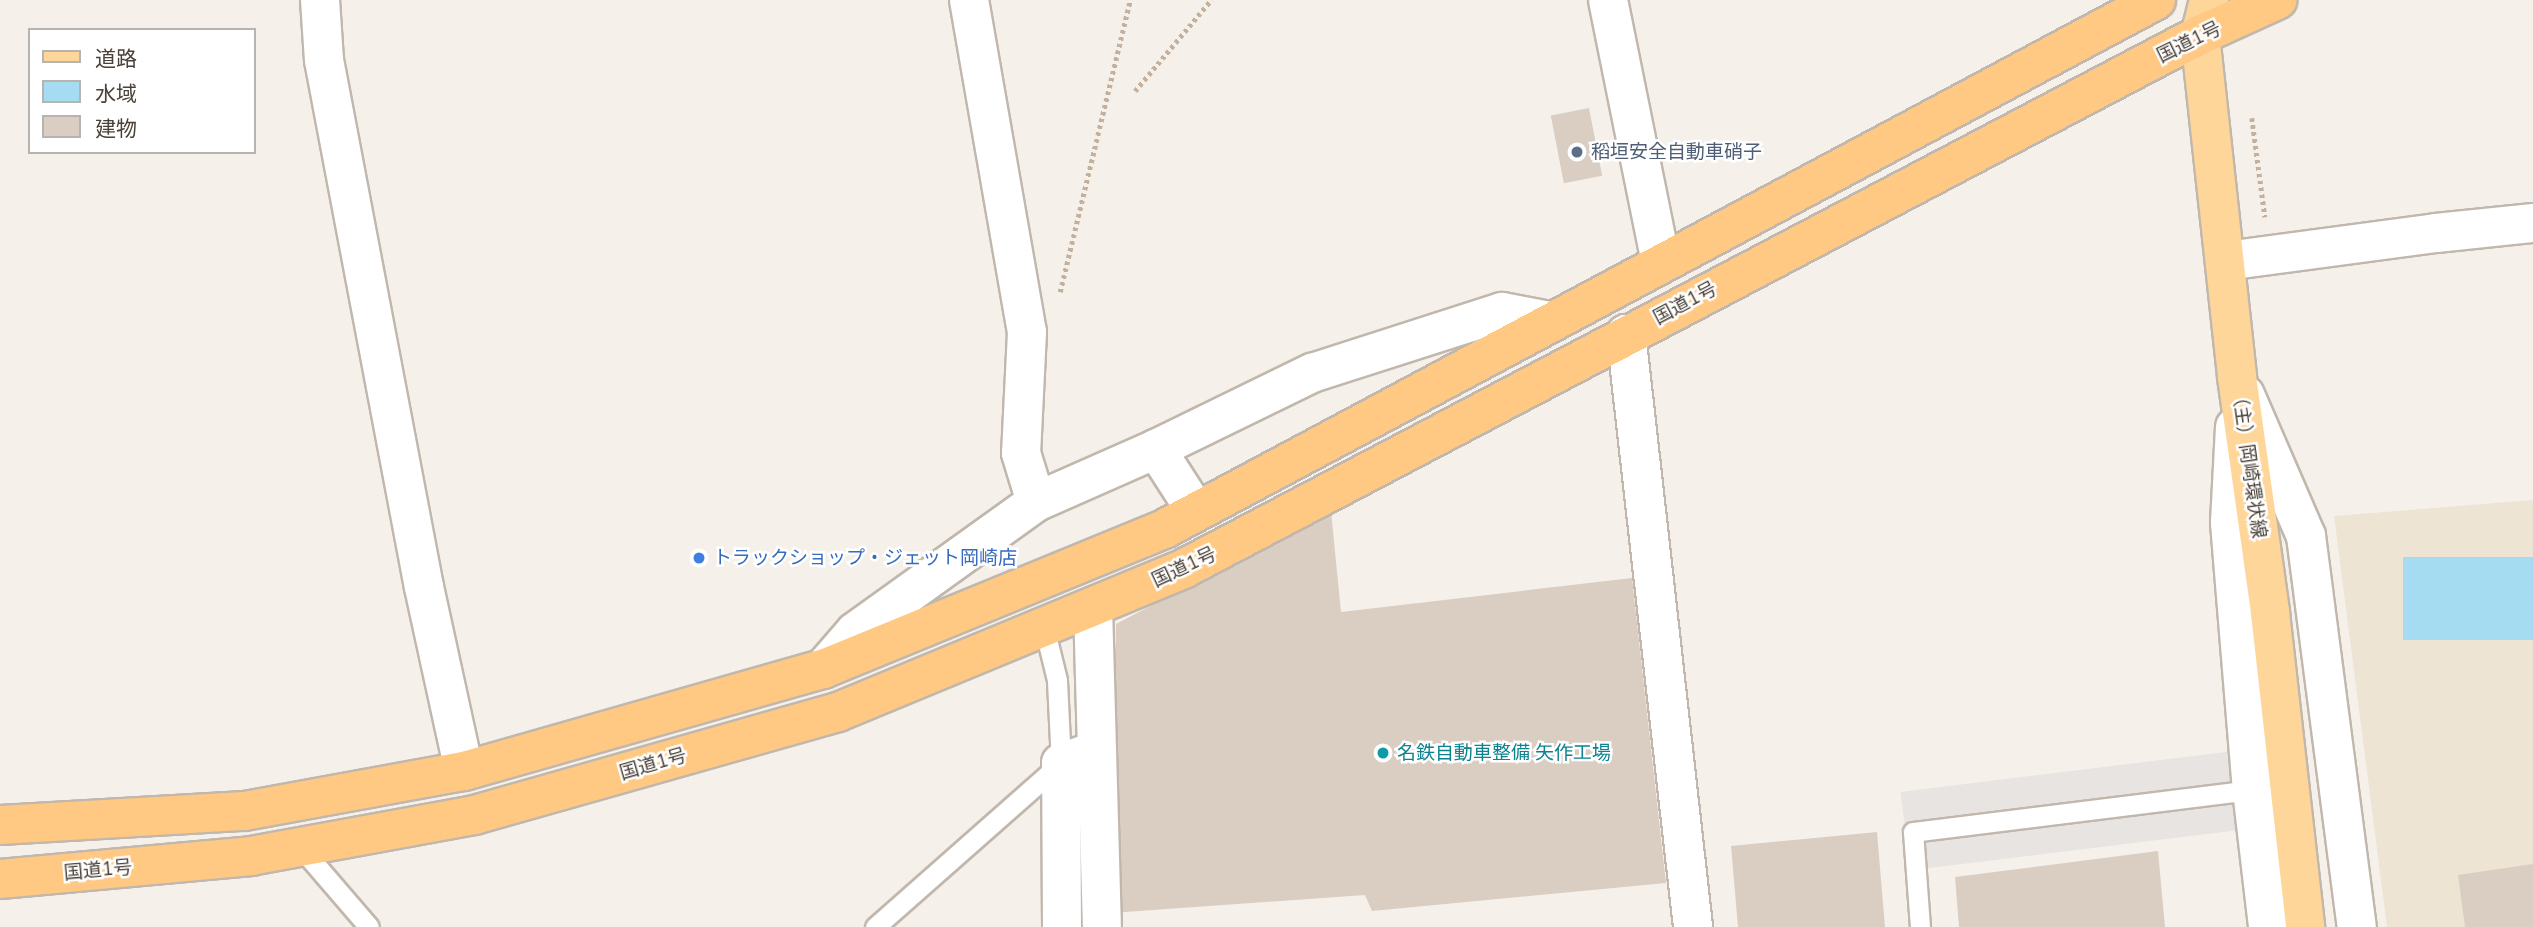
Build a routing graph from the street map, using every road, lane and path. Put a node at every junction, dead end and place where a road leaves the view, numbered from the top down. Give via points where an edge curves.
1 (320, 0) edge
2 (969, 0) edge
3 (1130, 0) edge
4 (1211, 0) edge
5 (1608, 0) edge
6 (2156, 0) edge
7 (2277, 0) edge
8 (2204, 18) edge
9 (1135, 91) dead end
10 (2252, 118) dead end
11 (2266, 222) dead end
12 (2533, 223) edge
13 (2226, 261) junction
14 (1661, 263) junction
15 (1059, 298) dead end
16 (1549, 321) junction
17 (1626, 334) junction
18 (2237, 377) junction
19 (1156, 449) junction
20 (1036, 502) junction
21 (1196, 511) junction
22 (1093, 607) junction
23 (1044, 627) junction
24 (823, 669) junction
25 (1097, 750) junction
26 (1061, 763) junction
27 (464, 771) junction
28 (2252, 790) junction
29 (0, 825) edge
30 (301, 848) junction
31 (0, 879) edge
32 (369, 927) edge
33 (875, 927) edge
34 (1062, 927) edge
35 (1102, 927) edge
36 (1693, 927) edge
37 (1920, 927) edge
38 (2268, 927) edge
39 (2305, 927) edge
40 (2357, 927) edge

1 - 27 street via 324,60 424,587
2 - 20 street via 1027,332 1021,453
3 - 15 path
4 - 9 path
5 - 14 street
6 - 14 highway
7 - 8 highway, 国道1号
8 - 13 main road, （主）岡崎環状線
8 - 17 highway, 国道1号
10 - 11 path
12 - 13 street
13 - 18 main road, （主）岡崎環状線
14 - 16 highway
16 - 19 street via 1502,312 1312,373
16 - 21 highway
17 - 22 highway, 国道1号 via 1185,568
17 - 36 street
18 - 28 street via 2230,523
18 - 39 main road, （主）岡崎環状線 via 2270,613
18 - 40 street via 2306,536
19 - 20 street
19 - 21 street
20 - 24 street via 855,632
21 - 24 highway via 1166,528
22 - 23 highway, 国道1号
22 - 25 street
23 - 26 lane via 1057,680
23 - 30 highway, 国道1号 via 838,712 474,815
24 - 27 highway
25 - 26 street
25 - 35 street
26 - 33 lane
26 - 34 street
27 - 29 highway via 245,811
28 - 37 lane via 1913,832
28 - 38 street
30 - 31 highway, 国道1号
30 - 32 lane

